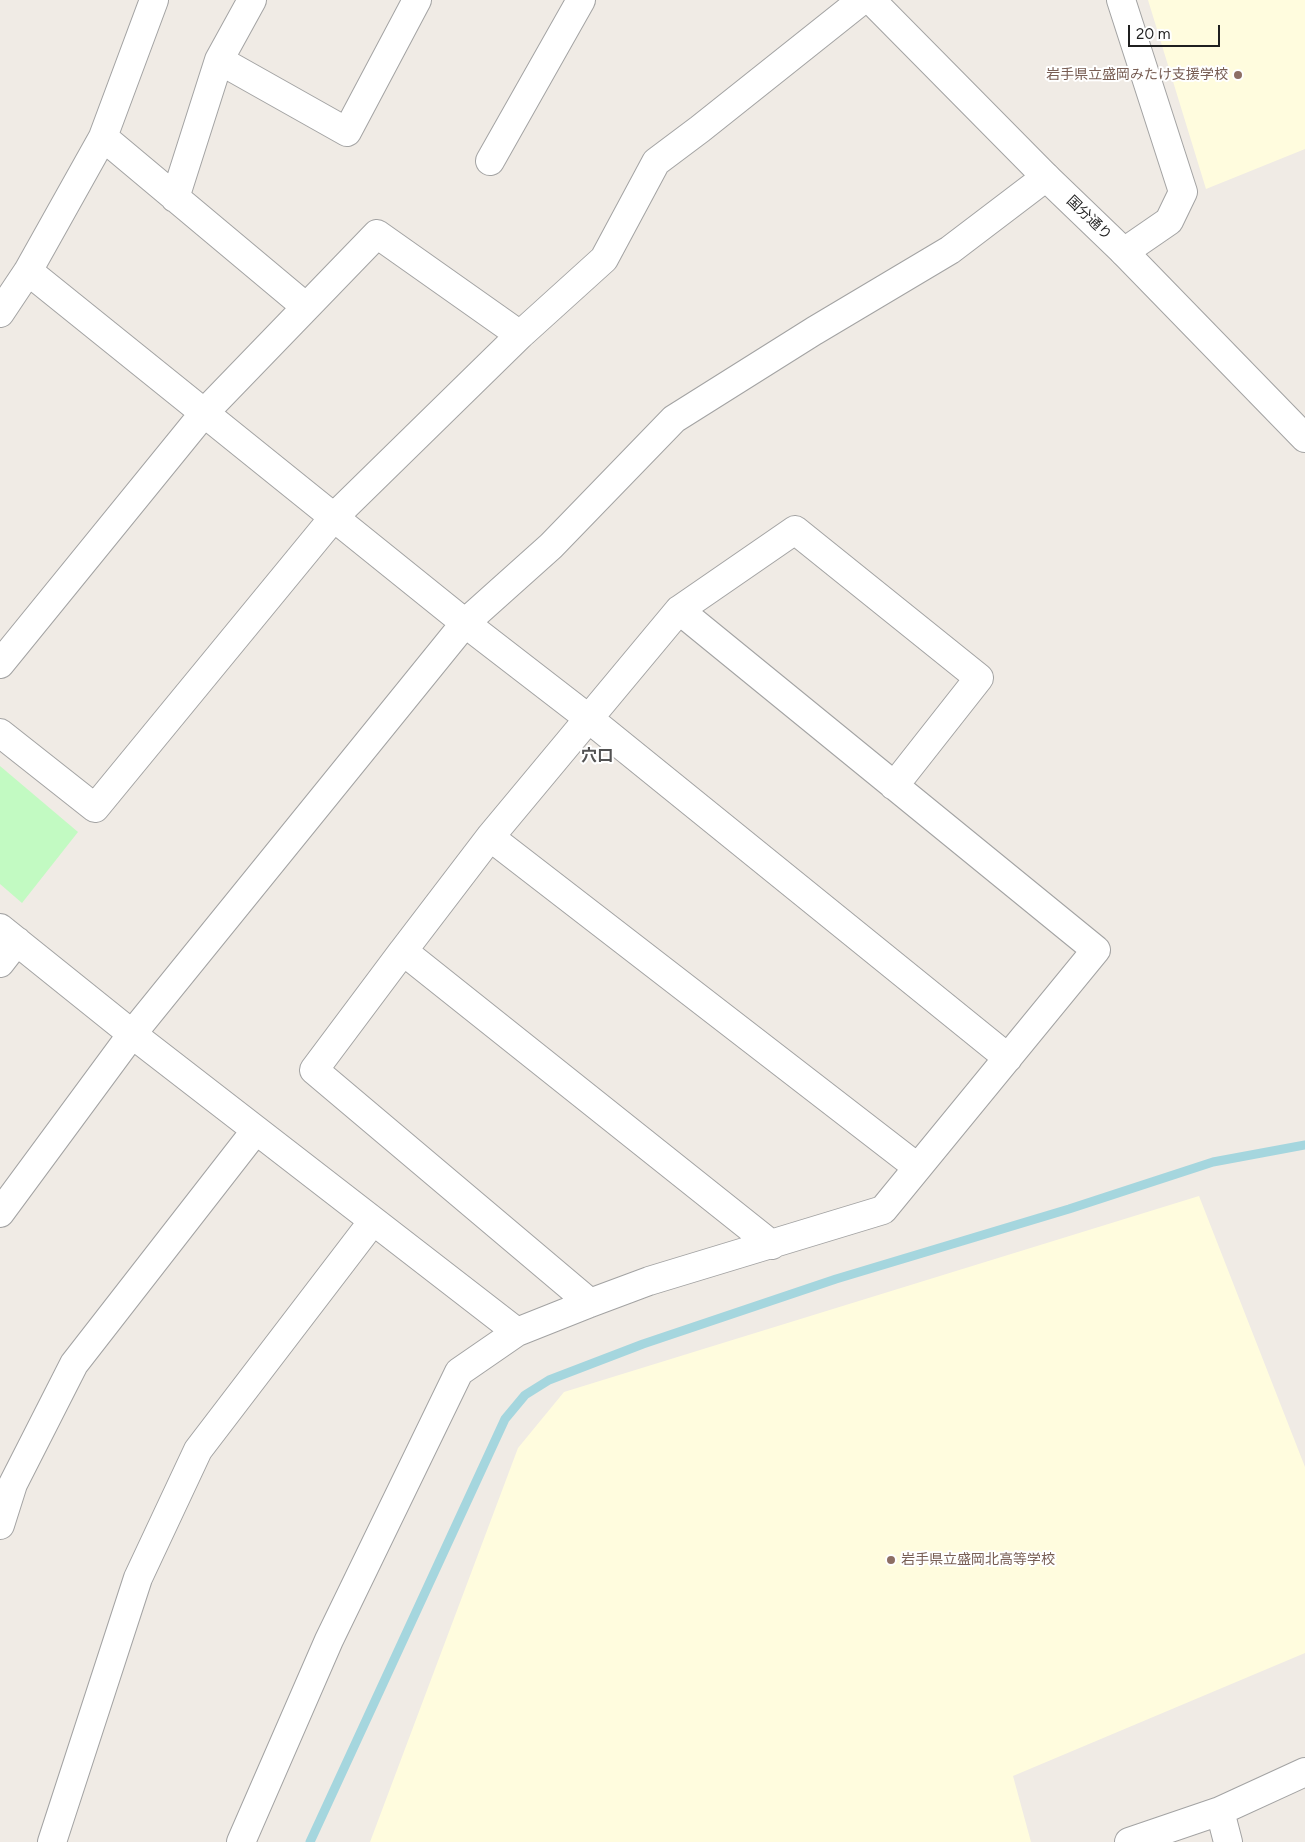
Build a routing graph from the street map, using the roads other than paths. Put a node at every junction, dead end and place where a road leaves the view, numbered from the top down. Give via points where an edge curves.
1 (154, 0) edge
2 (252, 0) edge
3 (417, 0) edge
4 (582, 0) edge
5 (862, 0) edge
6 (871, 0) edge
7 (1121, 0) edge
8 (219, 60) junction
9 (103, 137) junction
10 (490, 161) dead end
11 (1046, 177) junction
12 (175, 198) junction
13 (1124, 252) junction
14 (28, 271) junction
15 (306, 307) junction
16 (0, 313) edge
17 (520, 335) junction
18 (204, 413) junction
19 (1305, 438) edge
20 (334, 517) junction
21 (679, 610) junction
22 (465, 623) junction
23 (0, 664) edge
24 (588, 718) junction
25 (0, 732) edge
26 (894, 786) junction
27 (490, 836) junction
28 (8, 934) edge
29 (403, 951) junction
30 (0, 962) edge
31 (132, 1034) junction
32 (1008, 1058) junction
33 (256, 1130) junction
34 (917, 1167) junction
35 (0, 1213) edge
36 (373, 1221) junction
37 (772, 1245) junction
38 (590, 1303) junction
39 (517, 1332) junction
40 (0, 1526) edge
41 (1305, 1772) edge
42 (1220, 1811) junction
43 (52, 1842) edge
44 (241, 1842) edge
45 (1129, 1842) edge
46 (1228, 1842) edge

1 - 9 street
2 - 8 street
3 - 8 street via 347,132
4 - 10 street
5 - 17 street via 656,162 604,259
6 - 11 street, 国分通り
7 - 13 street via 1183,192 1169,222
8 - 12 street
9 - 12 street
9 - 14 street
11 - 13 street, 国分通り
11 - 22 street via 950,250 674,419 551,546
12 - 15 street
13 - 19 street, 国分通り
14 - 16 street
14 - 18 street
15 - 17 street via 377,234
15 - 18 street
17 - 20 street
18 - 20 street
18 - 23 street
20 - 22 street
20 - 25 street via 95,808
21 - 24 street
21 - 26 street
21 - 26 street via 794,530 979,678
22 - 24 street
22 - 31 street
24 - 27 street
24 - 32 street
26 - 32 street via 1096,950
27 - 29 street
27 - 34 street
28 - 30 street
28 - 31 street
29 - 37 street
29 - 38 street via 314,1070
31 - 33 street
31 - 35 street
32 - 34 street
33 - 36 street
33 - 40 street via 74,1364 13,1484
34 - 37 street via 883,1210
36 - 39 street
36 - 43 street via 198,1450 138,1578
37 - 38 street
38 - 39 street
39 - 44 street via 459,1372 329,1640
41 - 42 street
42 - 45 street
42 - 46 street

